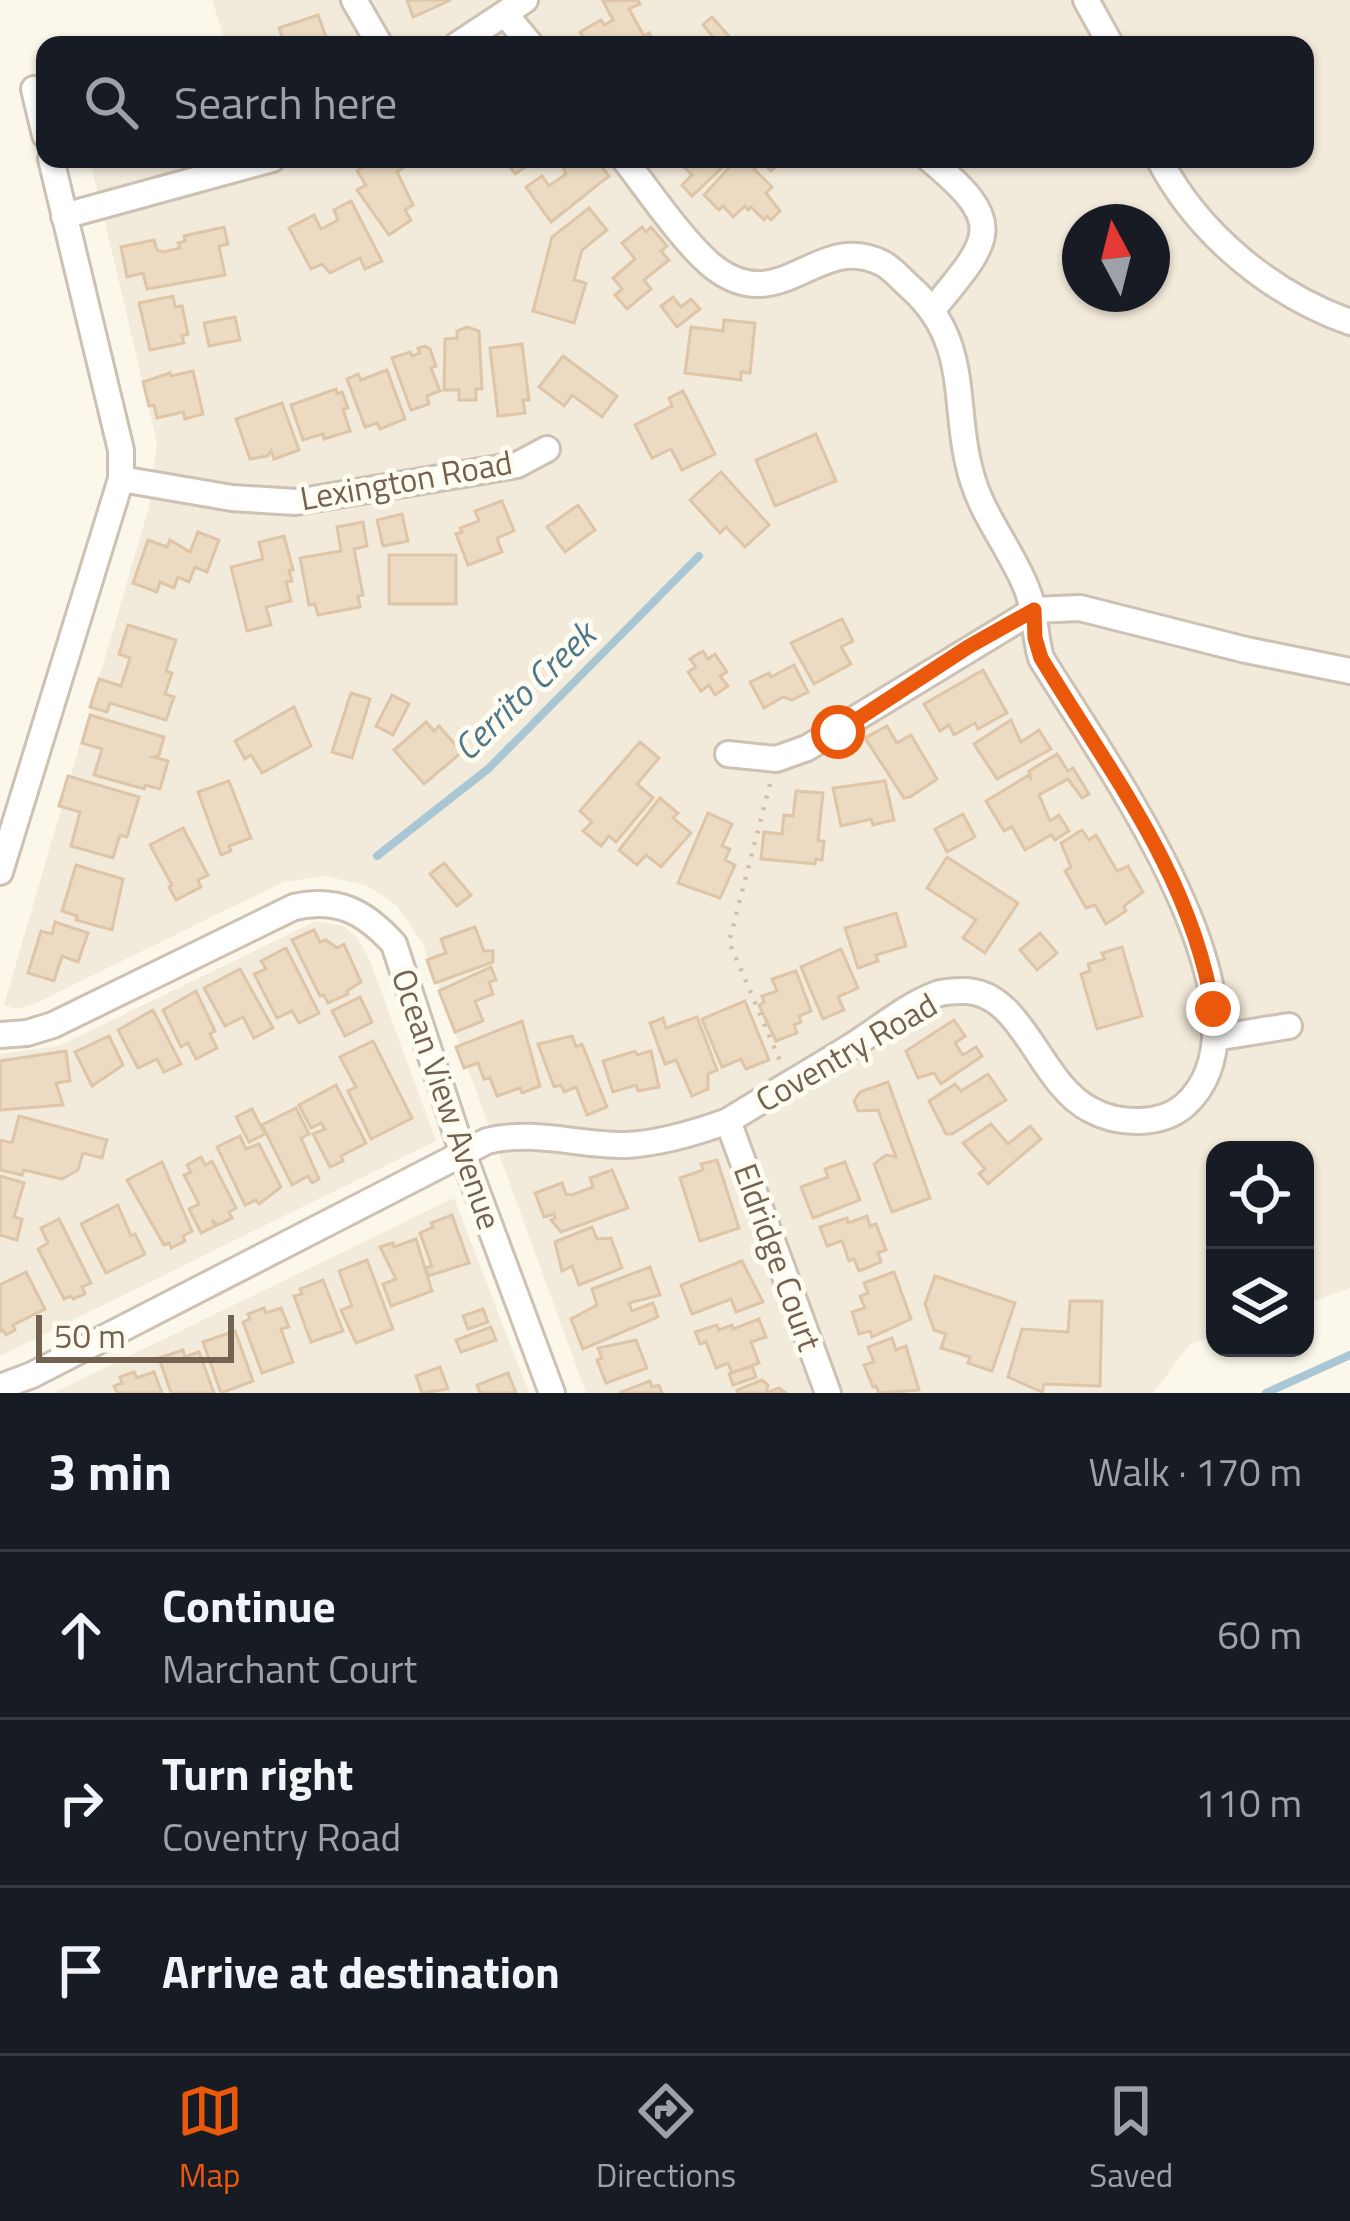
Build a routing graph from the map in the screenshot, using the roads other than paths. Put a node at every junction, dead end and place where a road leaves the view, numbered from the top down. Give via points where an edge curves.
1 (354, 0) edge
2 (1086, 0) edge
3 (515, 7) edge
4 (375, 36) edge
5 (471, 36) edge
6 (527, 36) edge
7 (1106, 36) edge
8 (34, 89) dead end
9 (36, 97) edge
10 (53, 168) edge
11 (239, 168) edge
12 (631, 168) edge
13 (940, 168) edge
14 (1165, 168) edge
15 (64, 216) junction
16 (934, 308) junction
17 (1350, 322) edge
18 (547, 449) dead end
19 (121, 479) junction
20 (1034, 610) junction
21 (1350, 671) edge
22 (728, 754) dead end
23 (0, 872) edge
24 (1289, 1026) dead end
25 (0, 1035) edge
26 (1215, 1038) junction
27 (728, 1121) junction
28 (463, 1154) junction
29 (0, 1387) edge
30 (553, 1393) edge
31 (828, 1393) edge

1 - 4 street
2 - 7 street
3 - 5 street
3 - 6 street
8 - 9 street
10 - 15 street
11 - 15 street
12 - 16 street via 712,265 738,278 763,285 842,254 862,256 884,264
13 - 16 street via 964,188 985,237
14 - 17 street via 1233,253 1270,283
15 - 19 street via 121,450
16 - 20 street, Coventry Road via 956,365 972,479
18 - 19 street, Lexington Road via 517,464 296,502
19 - 23 street
20 - 21 street via 1080,608
20 - 22 street via 838,732 776,759
20 - 26 street, Coventry Road via 1041,658 1175,881 1199,939
24 - 26 street
25 - 28 street, Ocean View Avenue via 52,1024 294,907 344,905 394,944
26 - 27 street, Coventry Road via 1199,1091 1174,1114 1117,1119 1072,1098 1000,1001 982,992 938,994
27 - 28 street, Coventry Road via 626,1145 508,1136
27 - 31 street, Eldridge Court
28 - 29 street, Coventry Road
28 - 30 street, Ocean View Avenue

